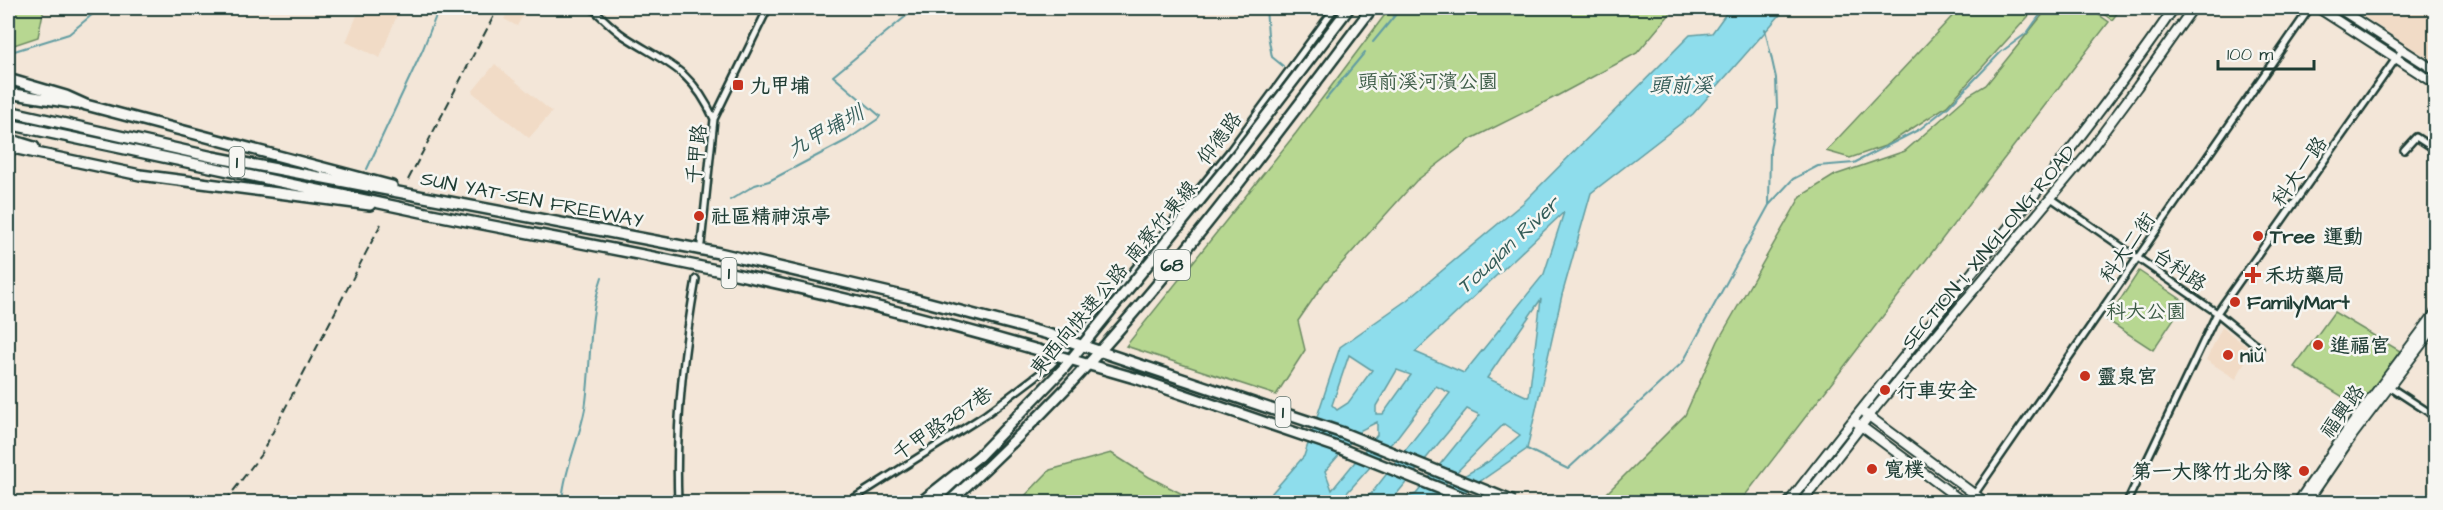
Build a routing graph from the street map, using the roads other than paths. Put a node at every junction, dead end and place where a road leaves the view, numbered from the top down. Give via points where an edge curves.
1 (592, 8) edge
2 (768, 8) edge
3 (1335, 8) edge
4 (1349, 8) edge
5 (1372, 8) edge
6 (2174, 8) edge
7 (2193, 8) edge
8 (2310, 8) edge
9 (2318, 8) edge
10 (2338, 8) edge
11 (2402, 50) junction
12 (2397, 58) junction
13 (2436, 72) edge
14 (8, 79) edge
15 (2436, 84) edge
16 (8, 93) edge
17 (86, 105) junction
18 (8, 111) edge
19 (714, 119) junction
20 (8, 124) edge
21 (8, 139) edge
22 (8, 147) edge
23 (2404, 150) dead end
24 (2436, 150) edge
25 (78, 162) junction
26 (2051, 198) junction
27 (469, 205) junction
28 (417, 211) junction
29 (701, 244) tunnel mouth
30 (2138, 258) junction
31 (696, 279) tunnel mouth
32 (2436, 312) edge
33 (2217, 313) junction
34 (2436, 326) edge
35 (2259, 348) dead end
36 (1051, 365) joint
37 (2386, 384) junction
38 (2436, 405) edge
39 (1862, 410) junction
40 (2429, 413) junction
41 (1869, 417) junction
42 (2436, 417) edge
43 (1853, 421) junction
44 (1861, 426) junction
45 (979, 456) junction
46 (1974, 495) junction
47 (678, 502) edge
48 (848, 502) edge
49 (921, 502) edge
50 (935, 502) edge
51 (948, 502) edge
52 (1474, 502) edge
53 (1514, 502) edge
54 (1789, 502) edge
55 (1802, 502) edge
56 (1963, 502) edge
57 (1969, 502) edge
58 (1984, 502) edge
59 (2127, 502) edge
60 (2298, 502) edge
61 (2307, 502) edge

1 - 19 street via 621,34 688,76
2 - 19 street, 千甲路
3 - 36 street, 仰德路 via 1228,152 1087,328
4 - 45 highway, 東西向快速公路 南寮竹東線 / 68, bridge via 1225,170 1064,368
5 - 51 highway, 東西向快速公路 南寮竹東線 / 68, bridge via 1131,316 1038,417
6 - 39 street, SECTION 1, XINGLONG ROAD via 2040,189
7 - 26 street, SECTION 1, XINGLONG ROAD via 2138,87
8 - 30 street, 科大二街
9 - 12 street
10 - 11 street
11 - 12 street, 科大一路
11 - 13 street
12 - 15 street
12 - 33 street, 科大一路
14 - 17 highway
16 - 17 highway
17 - 27 highway
18 - 27 highway, SUN YAT-SEN FREEWAY / 1 via 224,159
19 - 29 street, 千甲路
20 - 28 highway, SUN YAT-SEN FREEWAY / 1
21 - 25 highway
22 - 25 highway
23 - 24 street via 2416,137
25 - 28 highway via 152,176
26 - 30 street, 台科路
26 - 41 street, SECTION 1, XINGLONG ROAD
27 - 53 highway, SUN YAT-SEN FREEWAY / 1, bridge via 719,253 1048,334 1343,433
28 - 52 highway, SUN YAT-SEN FREEWAY / 1, bridge via 828,294 1038,350 1334,446
30 - 33 street, 台科路
30 - 46 street, 科大二街
31 - 47 street via 683,368
32 - 37 street, 福興路
33 - 35 street, 台科路
33 - 59 street, 科大一路
34 - 37 street, 福興路
36 - 48 street, 千甲路387巷 via 985,415
37 - 40 street
37 - 60 street, 福興路
37 - 61 street, 福興路
38 - 40 street
39 - 41 street
39 - 43 street, SECTION 1, XINGLONG ROAD
40 - 42 street
41 - 44 street, SECTION 1, XINGLONG ROAD
41 - 46 street
43 - 44 street
43 - 54 street, SECTION 1, XINGLONG ROAD
44 - 55 street, SECTION 1, XINGLONG ROAD
44 - 56 street
45 - 49 highway
45 - 50 highway, 東西向快速公路 南寮竹東線 / 68
46 - 57 street, 科大二街
46 - 58 street

